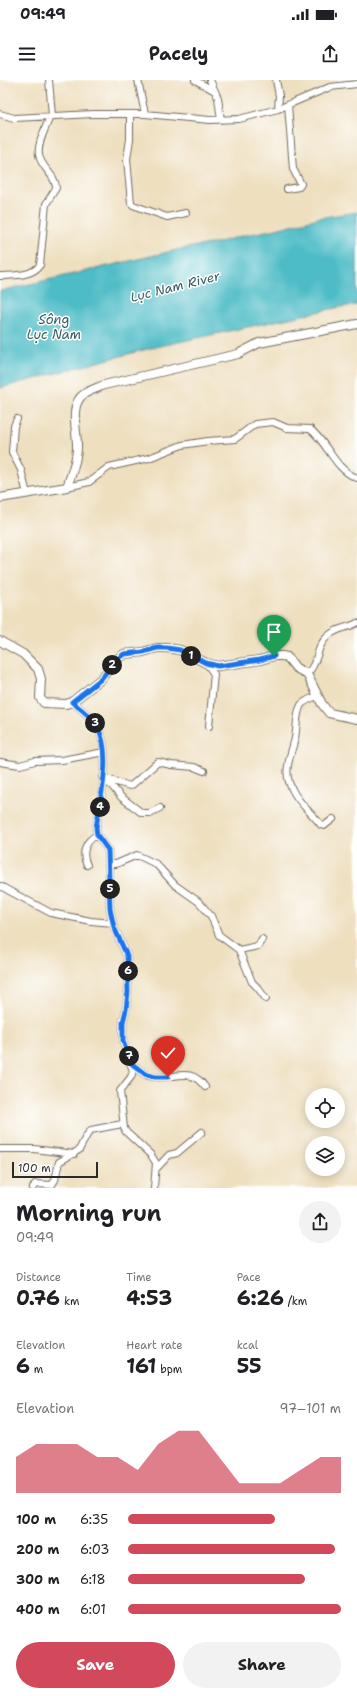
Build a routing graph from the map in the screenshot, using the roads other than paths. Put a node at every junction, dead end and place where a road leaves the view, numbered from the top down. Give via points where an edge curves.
1 (49, 80) edge
2 (138, 80) edge
3 (195, 80) edge
4 (210, 80) edge
5 (276, 80) edge
6 (330, 80) edge
7 (357, 84) edge
8 (330, 87) junction
9 (215, 91) junction
10 (288, 105) junction
11 (278, 109) junction
12 (0, 114) edge
13 (130, 114) junction
14 (144, 114) junction
15 (51, 116) junction
16 (221, 120) junction
17 (287, 189) dead end
18 (186, 213) dead end
19 (0, 276) edge
20 (357, 324) edge
21 (17, 419) dead end
22 (357, 478) edge
23 (66, 487) junction
24 (27, 494) junction
25 (0, 498) edge
26 (357, 623) edge
27 (0, 641) edge
28 (206, 663) junction
29 (307, 674) junction
30 (317, 696) junction
31 (72, 702) junction
32 (357, 719) edge
33 (209, 726) dead end
34 (104, 752) junction
35 (0, 762) edge
36 (204, 771) dead end
37 (103, 780) junction
38 (160, 808) dead end
39 (333, 819) dead end
40 (97, 835) junction
41 (109, 864) junction
42 (87, 865) dead end
43 (0, 886) edge
44 (113, 923) junction
45 (262, 939) dead end
46 (239, 950) junction
47 (266, 999) dead end
48 (131, 1063) junction
49 (205, 1088) dead end
50 (122, 1124) junction
51 (202, 1132) dead end
52 (0, 1149) edge
53 (74, 1154) junction
54 (156, 1168) junction
55 (33, 1188) edge
56 (154, 1188) edge

1 - 15 street
2 - 14 street
3 - 9 street
4 - 9 street
5 - 11 street
6 - 8 street
7 - 8 street
8 - 10 street
9 - 16 street
10 - 11 street
10 - 17 street via 293,169 301,184 299,187
11 - 16 street via 254,116
12 - 15 street via 14,118
13 - 14 street
13 - 15 street
13 - 18 street via 127,159 131,203 167,217
14 - 16 street
15 - 19 street via 39,146 39,155 56,188 46,204 40,265 27,274
20 - 23 street via 259,343 238,354 104,385 89,391 82,395 76,410 77,450
21 - 24 street via 12,452 21,470
22 - 23 street via 348,475 335,462 310,429 287,428 273,422 255,424 235,439 182,445 149,458 116,464 89,482
23 - 24 street
24 - 25 street
26 - 29 street via 328,635 320,646 316,663
27 - 31 street via 23,654 38,669 41,679 41,701 53,704
28 - 29 street via 218,666 278,655 287,657 296,668
28 - 31 street via 180,650 167,648 124,654 101,679
28 - 33 street via 214,674
29 - 30 street
30 - 32 street via 329,713
30 - 39 street via 300,707 295,737 288,758 288,773 292,790 321,825 324,826
31 - 34 street via 96,725
34 - 35 street via 20,765
34 - 37 street
36 - 37 street via 194,767 158,762 130,786
37 - 38 street via 142,813 146,814
37 - 40 street
40 - 41 street via 108,850
40 - 42 street via 88,842 84,850
41 - 44 street via 110,909
41 - 46 street via 116,864 137,855 156,864 175,885 199,902 211,916 219,935
43 - 44 street via 50,913
44 - 48 street via 127,956 128,992 123,1041
45 - 46 street via 258,946
46 - 47 street via 252,982
48 - 49 street via 149,1076 194,1076
48 - 50 street via 133,1074 120,1091
50 - 53 street via 91,1130
50 - 54 street via 126,1132 151,1155
51 - 54 street via 177,1153 169,1155
52 - 53 street via 34,1149
53 - 55 street via 59,1162 52,1185 35,1184
54 - 56 street

